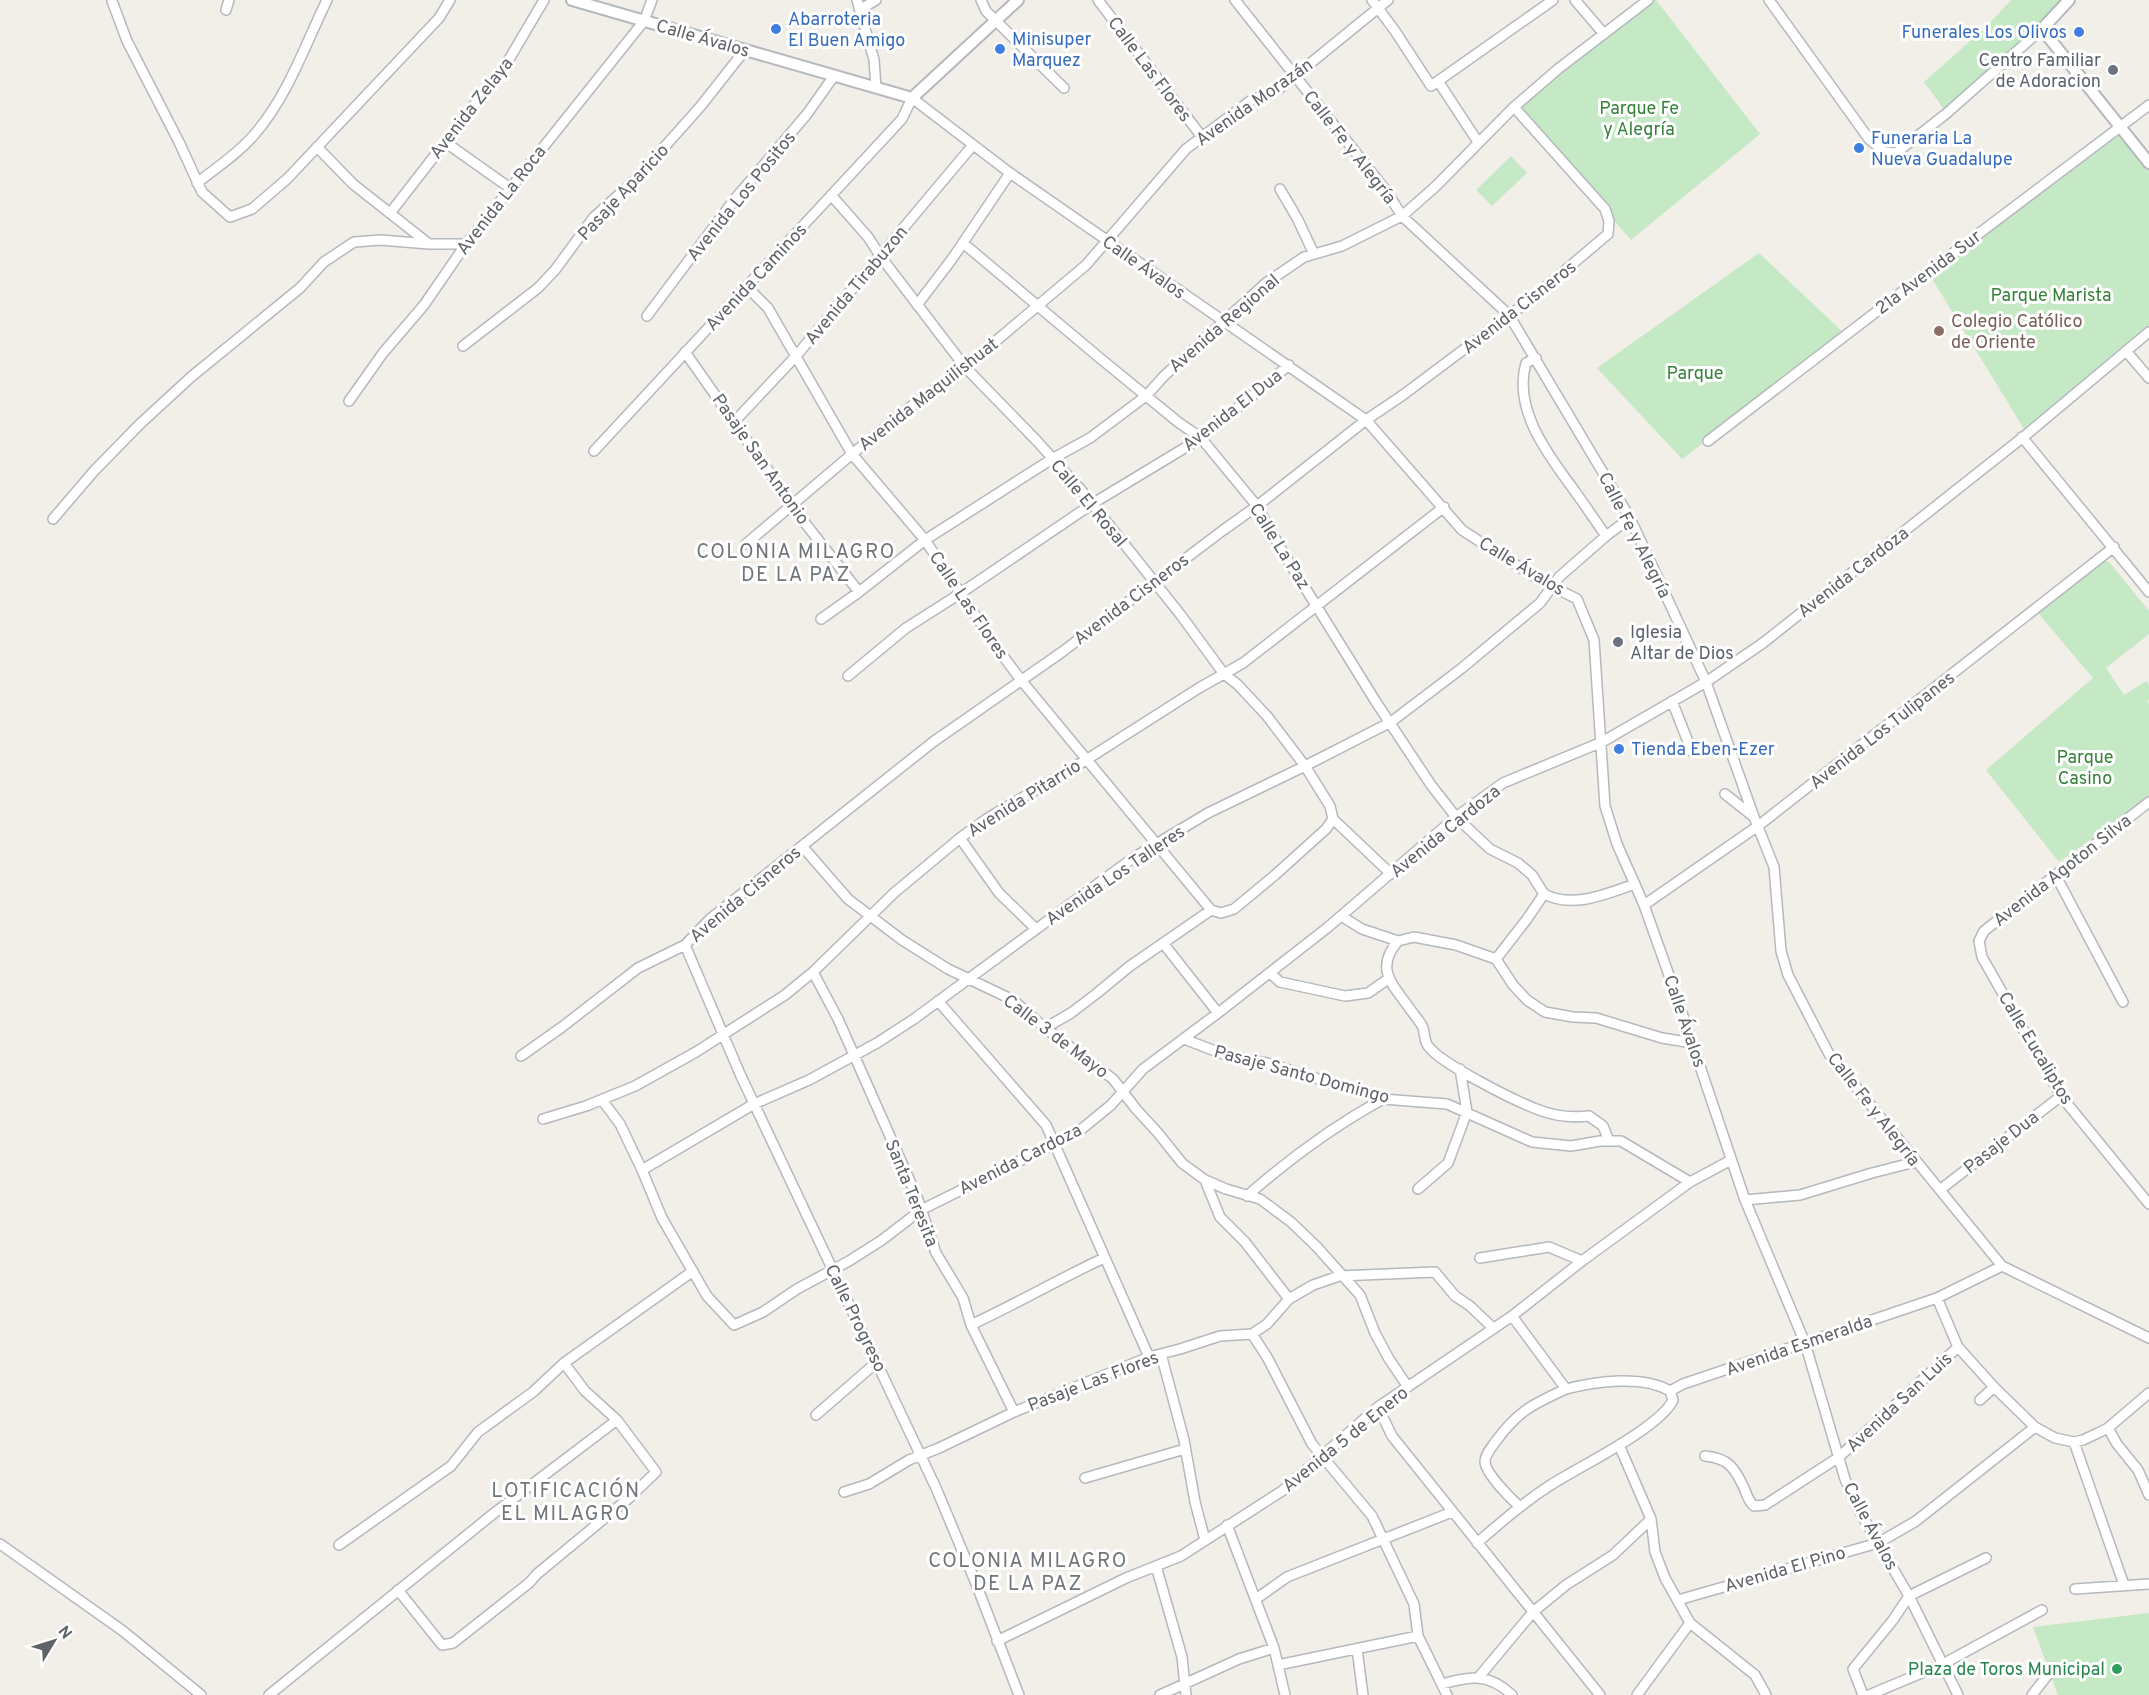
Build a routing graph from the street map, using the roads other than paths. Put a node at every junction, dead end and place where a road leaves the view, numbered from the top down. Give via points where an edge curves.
1 (112, 0) edge
2 (229, 0) edge
3 (327, 0) edge
4 (450, 0) edge
5 (544, 0) edge
6 (572, 0) edge
7 (652, 0) edge
8 (876, 0) edge
9 (981, 0) edge
10 (1018, 0) edge
11 (1098, 0) edge
12 (1235, 0) edge
13 (1388, 0) edge
14 (1553, 0) edge
15 (1575, 0) edge
16 (1648, 0) edge
17 (1769, 0) edge
18 (2068, 0) edge
19 (859, 4) edge
20 (1375, 4) edge
21 (226, 10) dead end
22 (644, 21) junction
23 (996, 21) junction
24 (2042, 29) junction
25 (1605, 34) junction
26 (745, 50) junction
27 (834, 76) junction
28 (1295, 76) junction
29 (1435, 83) junction
30 (876, 88) junction
31 (1064, 88) dead end
32 (912, 98) junction
33 (2149, 105) edge
34 (1514, 107) junction
35 (2120, 128) junction
36 (1202, 137) junction
37 (445, 142) junction
38 (1478, 142) junction
39 (974, 145) junction
40 (317, 147) junction
41 (2149, 163) edge
42 (1010, 173) junction
43 (197, 183) junction
44 (510, 188) junction
45 (1280, 189) dead end
46 (831, 195) junction
47 (391, 212) junction
48 (1402, 216) junction
49 (1107, 241) junction
50 (963, 243) junction
51 (429, 244) junction
52 (466, 244) junction
53 (1314, 254) junction
54 (881, 257) junction
55 (747, 287) junction
56 (917, 305) junction
57 (1037, 307) junction
58 (1509, 315) junction
59 (647, 316) dead end
60 (1223, 322) junction
61 (2149, 332) edge
62 (463, 346) dead end
63 (2126, 351) junction
64 (685, 352) junction
65 (796, 356) junction
66 (1536, 358) junction
67 (1288, 365) junction
68 (964, 367) junction
69 (2149, 378) edge
70 (1146, 396) junction
71 (349, 401) dead end
72 (1366, 420) junction
73 (734, 422) junction
74 (2022, 437) junction
75 (1201, 438) junction
76 (1708, 441) dead end
77 (594, 451) dead end
78 (852, 454) junction
79 (1052, 459) junction
80 (1092, 504) junction
81 (792, 505) junction
82 (1257, 506) junction
83 (1444, 507) junction
84 (1630, 518) junction
85 (53, 519) dead end
86 (1606, 536) junction
87 (925, 540) junction
88 (746, 544) dead end
89 (2114, 547) junction
90 (1154, 582) junction
91 (1552, 587) junction
92 (859, 592) junction
93 (2149, 592) edge
94 (961, 593) junction
95 (1317, 605) junction
96 (821, 619) dead end
97 (1224, 674) junction
98 (848, 676) dead end
99 (1021, 680) junction
100 (1706, 682) junction
101 (1672, 702) junction
102 (1391, 722) junction
103 (1602, 742) junction
104 (1692, 752) dead end
105 (1086, 760) junction
106 (1305, 766) junction
107 (1725, 794) dead end
108 (2149, 802) edge
109 (1456, 817) junction
110 (1333, 819) junction
111 (1756, 822) junction
112 (960, 838) junction
113 (1156, 844) junction
114 (802, 846) junction
115 (1391, 874) junction
116 (2056, 876) junction
117 (1635, 884) junction
118 (1541, 897) junction
119 (1644, 905) junction
120 (1211, 910) junction
121 (871, 916) junction
122 (1341, 916) junction
123 (1036, 929) junction
124 (1398, 941) junction
125 (1979, 941) joint
126 (1163, 943) junction
127 (685, 945) junction
128 (1496, 959) junction
129 (813, 972) junction
130 (1270, 973) junction
131 (968, 978) junction
132 (1388, 979) junction
133 (938, 1001) junction
134 (2123, 1002) dead end
135 (1218, 1014) junction
136 (1045, 1028) junction
137 (723, 1035) junction
138 (1184, 1039) junction
139 (1693, 1043) junction
140 (854, 1055) junction
141 (521, 1056) dead end
142 (1460, 1069) junction
143 (1123, 1092) junction
144 (2061, 1095) junction
145 (1383, 1099) junction
146 (602, 1100) junction
147 (754, 1104) junction
148 (1467, 1112) junction
149 (543, 1119) dead end
150 (1609, 1141) junction
151 (1054, 1143) junction
152 (1731, 1160) junction
153 (1915, 1162) junction
154 (642, 1170) junction
155 (1205, 1180) junction
156 (1690, 1182) junction
157 (1418, 1189) dead end
158 (1941, 1189) junction
159 (1246, 1196) junction
160 (1745, 1200) junction
161 (2149, 1204) edge
162 (921, 1210) junction
163 (1104, 1258) junction
164 (1480, 1258) dead end
165 (1582, 1260) junction
166 (2001, 1266) junction
167 (832, 1270) junction
168 (693, 1271) junction
169 (1343, 1275) junction
170 (1937, 1298) junction
171 (1289, 1299) junction
172 (1512, 1316) junction
173 (971, 1325) junction
174 (1493, 1328) junction
175 (1252, 1334) junction
176 (2149, 1338) edge
177 (1805, 1343) junction
178 (1959, 1347) junction
179 (1161, 1354) junction
180 (1149, 1357) junction
181 (877, 1362) junction
182 (564, 1363) junction
183 (1408, 1387) junction
184 (1994, 1387) junction
185 (1566, 1389) junction
186 (1671, 1391) junction
187 (2149, 1394) edge
188 (1980, 1400) dead end
189 (1378, 1407) junction
190 (1014, 1412) junction
191 (816, 1415) dead end
192 (617, 1420) junction
193 (2035, 1426) junction
194 (2108, 1428) junction
195 (2074, 1442) junction
196 (1619, 1445) junction
197 (1185, 1449) junction
198 (921, 1455) junction
199 (1322, 1456) junction
200 (1705, 1456) dead end
201 (1839, 1457) junction
202 (1085, 1478) dead end
203 (844, 1492) dead end
204 (2149, 1495) edge
205 (1520, 1507) junction
206 (1452, 1512) junction
207 (1651, 1519) junction
208 (1227, 1526) junction
209 (1383, 1539) junction
210 (1205, 1540) junction
211 (1477, 1543) junction
212 (1878, 1543) junction
213 (0, 1544) edge
214 (339, 1545) dead end
215 (1986, 1558) dead end
216 (1156, 1566) junction
217 (2149, 1584) edge
218 (2124, 1586) junction
219 (2075, 1589) dead end
220 (398, 1590) junction
221 (1910, 1596) junction
222 (1256, 1599) junction
223 (1678, 1600) junction
224 (2042, 1610) dead end
225 (1533, 1612) junction
226 (1690, 1623) junction
227 (1418, 1636) junction
228 (997, 1641) junction
229 (1274, 1648) junction
230 (1357, 1649) junction
231 (1943, 1664) junction
232 (1278, 1665) junction
233 (2050, 1672) dead end
234 (1478, 1678) junction
235 (1185, 1684) junction
236 (1442, 1684) junction
237 (201, 1695) edge
238 (269, 1695) edge
239 (1019, 1695) edge
240 (1160, 1695) edge
241 (1186, 1695) edge
242 (1285, 1695) edge
243 (1363, 1695) edge
244 (1447, 1695) edge
245 (1512, 1695) edge
246 (1600, 1695) edge
247 (1637, 1695) edge
248 (1766, 1695) edge
249 (1863, 1695) edge
250 (1869, 1695) edge
251 (1958, 1695) edge
252 (2032, 1695) edge

1 - 43 street via 127,41
2 - 21 street
3 - 43 street via 287,86 264,123 252,138
4 - 40 street via 439,18
5 - 37 street, Avenida Zelaya via 508,61
6 - 22 street, Calle Ávalos
7 - 22 street, Avenida La Roca
8 - 19 street
9 - 23 street
10 - 23 street
11 - 36 street, Calle Las Flores
12 - 28 street, Calle Fe y Alegría
13 - 20 street, Avenida Morazán
14 - 29 street
15 - 25 street
16 - 25 street, Avenida Regional
17 - 24 street via 1869,139 1885,152 1896,153
18 - 24 street
19 - 30 street via 874,60
20 - 28 street, Avenida Morazán
20 - 29 street
22 - 26 street, Calle Ávalos
22 - 44 street, Avenida La Roca
23 - 31 street
23 - 32 street
24 - 35 street
25 - 34 street, Avenida Regional
26 - 27 street, Calle Ávalos
26 - 62 street, Pasaje Aparicio via 634,181 594,217 538,288
27 - 30 street, Calle Ávalos
27 - 59 street, Avenida Los Positos
28 - 36 street, Avenida Morazán via 1280,88 1250,101
28 - 48 street, Calle Fe y Alegría
29 - 38 street
30 - 32 street, Calle Ávalos
32 - 39 street, Calle Ávalos
32 - 46 street, Avenida Caminos via 902,119
33 - 35 street, 21a Avenida Sur
34 - 38 street, Avenida Regional
34 - 58 street, Avenida Cisneros via 1605,209 1609,221 1608,234
35 - 41 street
35 - 76 street, 21a Avenida Sur
36 - 49 street, Avenida Morazán via 1186,149
37 - 44 street
37 - 47 street, Avenida Zelaya
38 - 48 street, Avenida Regional
39 - 42 street, Calle Ávalos
39 - 54 street, Avenida Tirabuzon
40 - 43 street via 252,209 230,217
40 - 47 street via 353,183
42 - 49 street, Calle Ávalos
42 - 50 street
44 - 52 street, Avenida La Roca
45 - 53 street
46 - 54 street, Calle El Rosal
46 - 55 street, Avenida Caminos
47 - 51 street
48 - 53 street, Avenida Regional via 1342,246
48 - 58 street, Calle Fe y Alegría
49 - 57 street, Avenida Maquilishuat via 1086,265
49 - 60 street, Calle Ávalos
50 - 56 street
50 - 57 street, Calle La Paz
51 - 52 street
51 - 85 street via 354,242 324,262 300,288 140,424
52 - 71 street, Avenida La Roca
53 - 60 street, Avenida Regional via 1266,283
54 - 56 street, Calle El Rosal
54 - 65 street, Avenida Tirabuzon
55 - 64 street, Avenida Caminos
55 - 65 street, Calle Las Flores via 768,309
56 - 68 street, Calle El Rosal
57 - 68 street, Avenida Maquilishuat
57 - 70 street, Calle La Paz
58 - 66 street, Calle Fe y Alegría
58 - 72 street, Avenida Cisneros
60 - 67 street, Calle Ávalos
60 - 70 street, Avenida Regional
61 - 63 street, Avenida Cardoza
63 - 69 street
63 - 74 street, Avenida Cardoza
64 - 73 street, Pasaje San Antonio
64 - 77 street, Avenida Caminos
65 - 73 street, Avenida Tirabuzon
65 - 78 street, Calle Las Flores
66 - 84 street, Calle Fe y Alegría
66 - 86 street via 1526,363 1522,379 1530,418 1554,464
67 - 72 street, Calle Ávalos
67 - 75 street, Avenida El Dua
68 - 78 street, Avenida Maquilishuat
68 - 79 street, Calle El Rosal
70 - 75 street, Calle La Paz
70 - 79 street, Avenida Regional via 1090,438
72 - 82 street, Avenida Cisneros
72 - 83 street, Calle Ávalos
73 - 81 street, Pasaje San Antonio
74 - 89 street
74 - 100 street, Avenida Cardoza via 1772,636
75 - 80 street, Avenida El Dua
75 - 82 street, Calle La Paz
78 - 81 street, Avenida Maquilishuat
78 - 87 street, Calle Las Flores
79 - 80 street, Calle El Rosal
79 - 87 street, Avenida Regional
80 - 90 street, Calle El Rosal
80 - 94 street, Avenida El Dua
81 - 88 street, Avenida Maquilishuat
81 - 92 street, Pasaje San Antonio
82 - 90 street, Avenida Cisneros
82 - 95 street, Calle La Paz
83 - 91 street, Calle Ávalos via 1462,530
83 - 95 street, Avenida Pitarrio
84 - 86 street, Avenida Los Talleres
84 - 100 street, Calle Fe y Alegría
86 - 91 street, Avenida Los Talleres
87 - 92 street, Avenida Regional
87 - 94 street, Calle Las Flores
89 - 93 street
89 - 111 street, Avenida Los Tulipanes
90 - 97 street, Calle El Rosal
90 - 99 street, Avenida Cisneros
91 - 102 street, Avenida Los Talleres via 1540,603
91 - 103 street, Calle Ávalos via 1577,599 1594,640
92 - 96 street, Avenida Regional
94 - 98 street, Avenida El Dua via 906,628
94 - 99 street, Calle Las Flores
95 - 97 street, Avenida Pitarrio
95 - 102 street, Calle La Paz
97 - 105 street, Avenida Pitarrio
97 - 106 street, Calle El Rosal via 1267,716
99 - 105 street, Calle Las Flores
99 - 114 street, Avenida Cisneros via 933,742
100 - 101 street, Avenida Cardoza
100 - 111 street, Calle Fe y Alegría
101 - 103 street, Avenida Cardoza
101 - 104 street
102 - 106 street, Avenida Los Talleres
102 - 109 street, Calle La Paz
103 - 109 street, Avenida Cardoza via 1503,783
103 - 117 street, Calle Ávalos via 1605,806
105 - 112 street, Avenida Pitarrio
105 - 113 street, Calle Las Flores
106 - 110 street, Calle El Rosal via 1330,806
106 - 113 street, Avenida Los Talleres via 1208,813
107 - 111 street
108 - 116 street, Avenida Agoton Silva
109 - 115 street, Avenida Cardoza
109 - 118 street, Calle La Paz via 1490,849 1518,862 1532,875
110 - 115 street
110 - 120 street via 1234,909
111 - 119 street, Avenida Los Tulipanes
111 - 153 street, Calle Fe y Alegría via 1774,867 1781,951 1788,975 1829,1054
112 - 121 street, Avenida Pitarrio
112 - 123 street via 999,893
113 - 120 street, Calle Las Flores
113 - 123 street, Avenida Los Talleres
114 - 121 street, Calle 3 de Mayo via 848,899
114 - 127 street, Avenida Cisneros via 710,919
115 - 122 street, Avenida Cardoza
116 - 125 street, Avenida Agoton Silva via 1984,931
116 - 134 street
117 - 118 street via 1580,900
117 - 119 street, Calle Ávalos
118 - 128 street
119 - 139 street, Calle Ávalos
120 - 126 street
121 - 129 street, Avenida Pitarrio
121 - 131 street, Calle 3 de Mayo via 902,940
122 - 124 street via 1362,929
122 - 130 street, Avenida Cardoza
123 - 131 street, Avenida Los Talleres
124 - 128 street via 1414,938 1447,943
124 - 132 street via 1387,960
125 - 144 street, Calle Eucaliptos via 1982,957
126 - 135 street
126 - 136 street
127 - 137 street, Calle Progreso
127 - 141 street, Avenida Cisneros via 638,968
128 - 139 street via 1513,985 1545,1012 1596,1018
129 - 137 street, Avenida Pitarrio
129 - 140 street, Santa Teresita
130 - 132 street via 1280,982 1345,996 1368,993
130 - 135 street, Avenida Cardoza
131 - 133 street, Avenida Los Talleres
131 - 136 street, Calle 3 de Mayo via 1013,1000
132 - 142 street via 1423,1027 1426,1044
133 - 140 street, Avenida Los Talleres
133 - 151 street via 1046,1125
135 - 138 street, Avenida Cardoza
136 - 143 street, Calle 3 de Mayo via 1113,1079
137 - 146 street, Avenida Pitarrio via 635,1086
137 - 147 street, Calle Progreso
138 - 143 street, Avenida Cardoza via 1143,1068
138 - 145 street, Pasaje Santo Domingo via 1228,1056 1267,1063
139 - 152 street, Calle Ávalos
140 - 147 street, Avenida Los Talleres
140 - 162 street, Santa Teresita
142 - 148 street
142 - 150 street via 1540,1110 1589,1116 1603,1126
143 - 151 street, Avenida Cardoza via 1078,1132
143 - 155 street, Calle 3 de Mayo via 1182,1163
144 - 158 street, Pasaje Dua
144 - 161 street, Calle Eucaliptos
145 - 148 street, Pasaje Santo Domingo via 1447,1104
145 - 159 street via 1349,1118
146 - 149 street, Avenida Pitarrio
146 - 154 street via 620,1124
147 - 154 street, Avenida Los Talleres
147 - 167 street, Calle Progreso
148 - 150 street, Pasaje Santo Domingo via 1532,1142 1571,1146
148 - 157 street via 1448,1162
150 - 156 street, Pasaje Santo Domingo via 1621,1141
151 - 162 street, Avenida Cardoza
151 - 163 street
152 - 156 street, Avenida 5 de Enero
152 - 160 street, Calle Ávalos
153 - 158 street, Calle Fe y Alegría
153 - 160 street via 1808,1194
154 - 168 street via 662,1218
155 - 159 street, Calle 3 de Mayo
155 - 171 street via 1220,1217 1245,1242
156 - 165 street, Avenida 5 de Enero
158 - 166 street, Calle Fe y Alegría
159 - 169 street, Calle 3 de Mayo via 1260,1199 1291,1222
160 - 177 street, Calle Ávalos
162 - 167 street, Avenida Cardoza via 882,1240
162 - 173 street, Santa Teresita via 936,1253 963,1298
163 - 173 street
163 - 180 street
164 - 165 street via 1549,1247
165 - 172 street, Avenida 5 de Enero
166 - 170 street, Avenida Esmeralda
166 - 176 street, Calle Fe y Alegría
167 - 168 street, Avenida Cardoza via 734,1326 707,1296
167 - 181 street, Calle Progreso
168 - 182 street
169 - 171 street via 1313,1285
169 - 174 street via 1435,1272 1455,1296
169 - 183 street, Calle 3 de Mayo via 1360,1295 1375,1333
170 - 177 street, Avenida Esmeralda
170 - 178 street
171 - 175 street via 1267,1324
172 - 174 street, Avenida 5 de Enero
172 - 185 street
173 - 190 street, Santa Teresita
174 - 183 street, Avenida 5 de Enero
175 - 179 street, Pasaje Las Flores via 1220,1336
175 - 199 street
177 - 186 street, Avenida Esmeralda
177 - 201 street, Calle Ávalos
178 - 184 street
178 - 201 street, Avenida San Luis
179 - 180 street, Pasaje Las Flores
179 - 197 street
180 - 190 street, Pasaje Las Flores
181 - 191 street
181 - 198 street, Calle Progreso
182 - 192 street via 585,1391
182 - 214 street via 533,1392 478,1432 451,1466
183 - 189 street, Avenida 5 de Enero
184 - 188 street
184 - 193 street
185 - 186 street via 1586,1384 1647,1381
185 - 205 street via 1510,1421 1488,1453 1485,1462 1489,1470
186 - 196 street via 1673,1400 1668,1410
187 - 194 street
189 - 199 street, Avenida 5 de Enero
189 - 206 street via 1392,1436
190 - 198 street, Pasaje Las Flores
192 - 220 street
192 - 220 street via 656,1472 529,1583 453,1642 442,1645
193 - 195 street via 2055,1438
193 - 212 street, Avenida El Pino via 1916,1521
194 - 195 street
194 - 204 street via 2138,1470
195 - 218 street
196 - 205 street
196 - 207 street
197 - 202 street
197 - 210 street
198 - 203 street, Pasaje Las Flores via 869,1484
198 - 228 street, Calle Progreso
199 - 208 street, Avenida 5 de Enero via 1282,1491
199 - 209 street via 1372,1516
200 - 201 street, Avenida San Luis via 1718,1457 1730,1464 1754,1506 1765,1505
201 - 212 street, Calle Ávalos via 1856,1505
205 - 211 street
206 - 209 street
206 - 211 street
207 - 223 street via 1655,1552
207 - 225 street via 1613,1555
208 - 210 street, Avenida 5 de Enero
208 - 222 street
209 - 222 street via 1287,1577
209 - 227 street via 1414,1604
210 - 216 street, Avenida 5 de Enero
211 - 225 street
212 - 221 street, Calle Ávalos
212 - 223 street, Avenida El Pino
213 - 237 street via 123,1631
215 - 221 street
216 - 228 street, Avenida 5 de Enero
216 - 235 street via 1182,1657
217 - 218 street
218 - 219 street
220 - 238 street
221 - 231 street, Calle Ávalos
221 - 249 street via 1853,1669
222 - 229 street
223 - 226 street
224 - 231 street
225 - 234 street
225 - 246 street
226 - 247 street
226 - 248 street via 1755,1675
227 - 230 street
227 - 236 street
228 - 239 street, Calle Progreso
229 - 232 street
229 - 235 street
230 - 232 street
230 - 243 street
231 - 250 street
231 - 251 street, Calle Ávalos
232 - 242 street
233 - 252 street
234 - 236 street
234 - 245 street via 1490,1679
235 - 240 street
235 - 241 street
236 - 244 street

